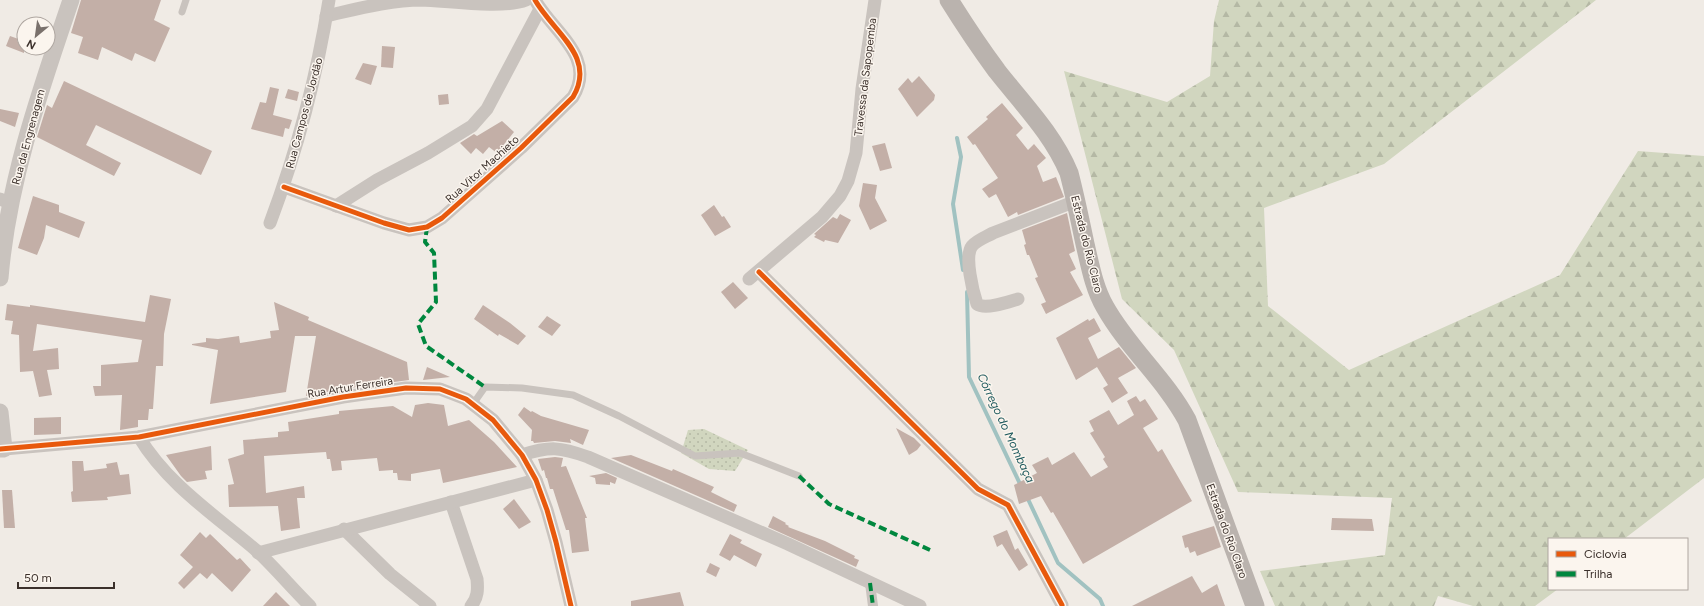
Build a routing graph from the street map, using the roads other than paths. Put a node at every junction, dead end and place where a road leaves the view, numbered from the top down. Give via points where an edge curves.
1 (71, 0) edge
2 (186, 0) edge
3 (328, 0) edge
4 (526, 0) edge
5 (949, 0) edge
6 (873, 1) edge
7 (537, 5) edge
8 (182, 12) dead end
9 (326, 16) junction
10 (284, 187) junction
11 (5, 201) edge
12 (1076, 201) junction
13 (336, 206) junction
14 (270, 223) dead end
15 (0, 278) edge
16 (1018, 299) dead end
17 (473, 404) junction
18 (0, 419) edge
19 (138, 437) junction
20 (2, 449) edge
21 (522, 455) junction
22 (799, 476) dead end
23 (536, 480) junction
24 (451, 502) junction
25 (344, 529) junction
26 (258, 552) junction
27 (870, 583) junction
28 (1062, 605) edge
29 (310, 606) edge
30 (430, 606) edge
31 (471, 606) edge
32 (571, 606) edge
33 (873, 606) edge
34 (920, 606) edge
35 (1255, 606) edge

1 - 11 street, Rua da Engrenagem
2 - 8 lane
3 - 9 street, Rua Campos de Jordão
4 - 9 street via 505,4 421,0 370,6
5 - 12 main road, Estrada do Rio Claro via 997,70 1056,147 1069,172
6 - 28 street, Travessa da Sapopemba via 856,154 848,181 840,196 822,217 754,275 978,489 1008,505
7 - 13 street via 487,109 472,126 376,180
7 - 13 street, Rua Vitor Machieto via 575,53 581,79 573,97 442,218 427,227 409,230
9 - 10 street, Rua Campos de Jordão via 315,77
10 - 13 street, Rua Vitor Machieto
10 - 14 street, Rua Campos de Jordão
11 - 15 street, Rua da Engrenagem
12 - 16 street via 993,233 972,246 967,258 977,304 986,307
12 - 35 main road, Estrada do Rio Claro via 1096,287 1104,307 1178,405 1186,420
17 - 19 street, Rua Artur Ferreira via 440,389 406,388 343,397
17 - 21 street, Rua Artur Ferreira via 494,420
17 - 22 lane via 486,387 522,388 573,395 695,456 740,453
18 - 20 street
19 - 20 street, Rua Artur Ferreira
19 - 26 street via 182,488
21 - 23 street, Rua Artur Ferreira
21 - 27 street via 554,448 570,450 774,538
23 - 24 street
23 - 32 street, Rua Artur Ferreira via 556,542
24 - 25 street
24 - 31 street via 477,579 478,588
25 - 26 street
25 - 30 street via 390,574
26 - 29 street
27 - 33 street
27 - 34 street

